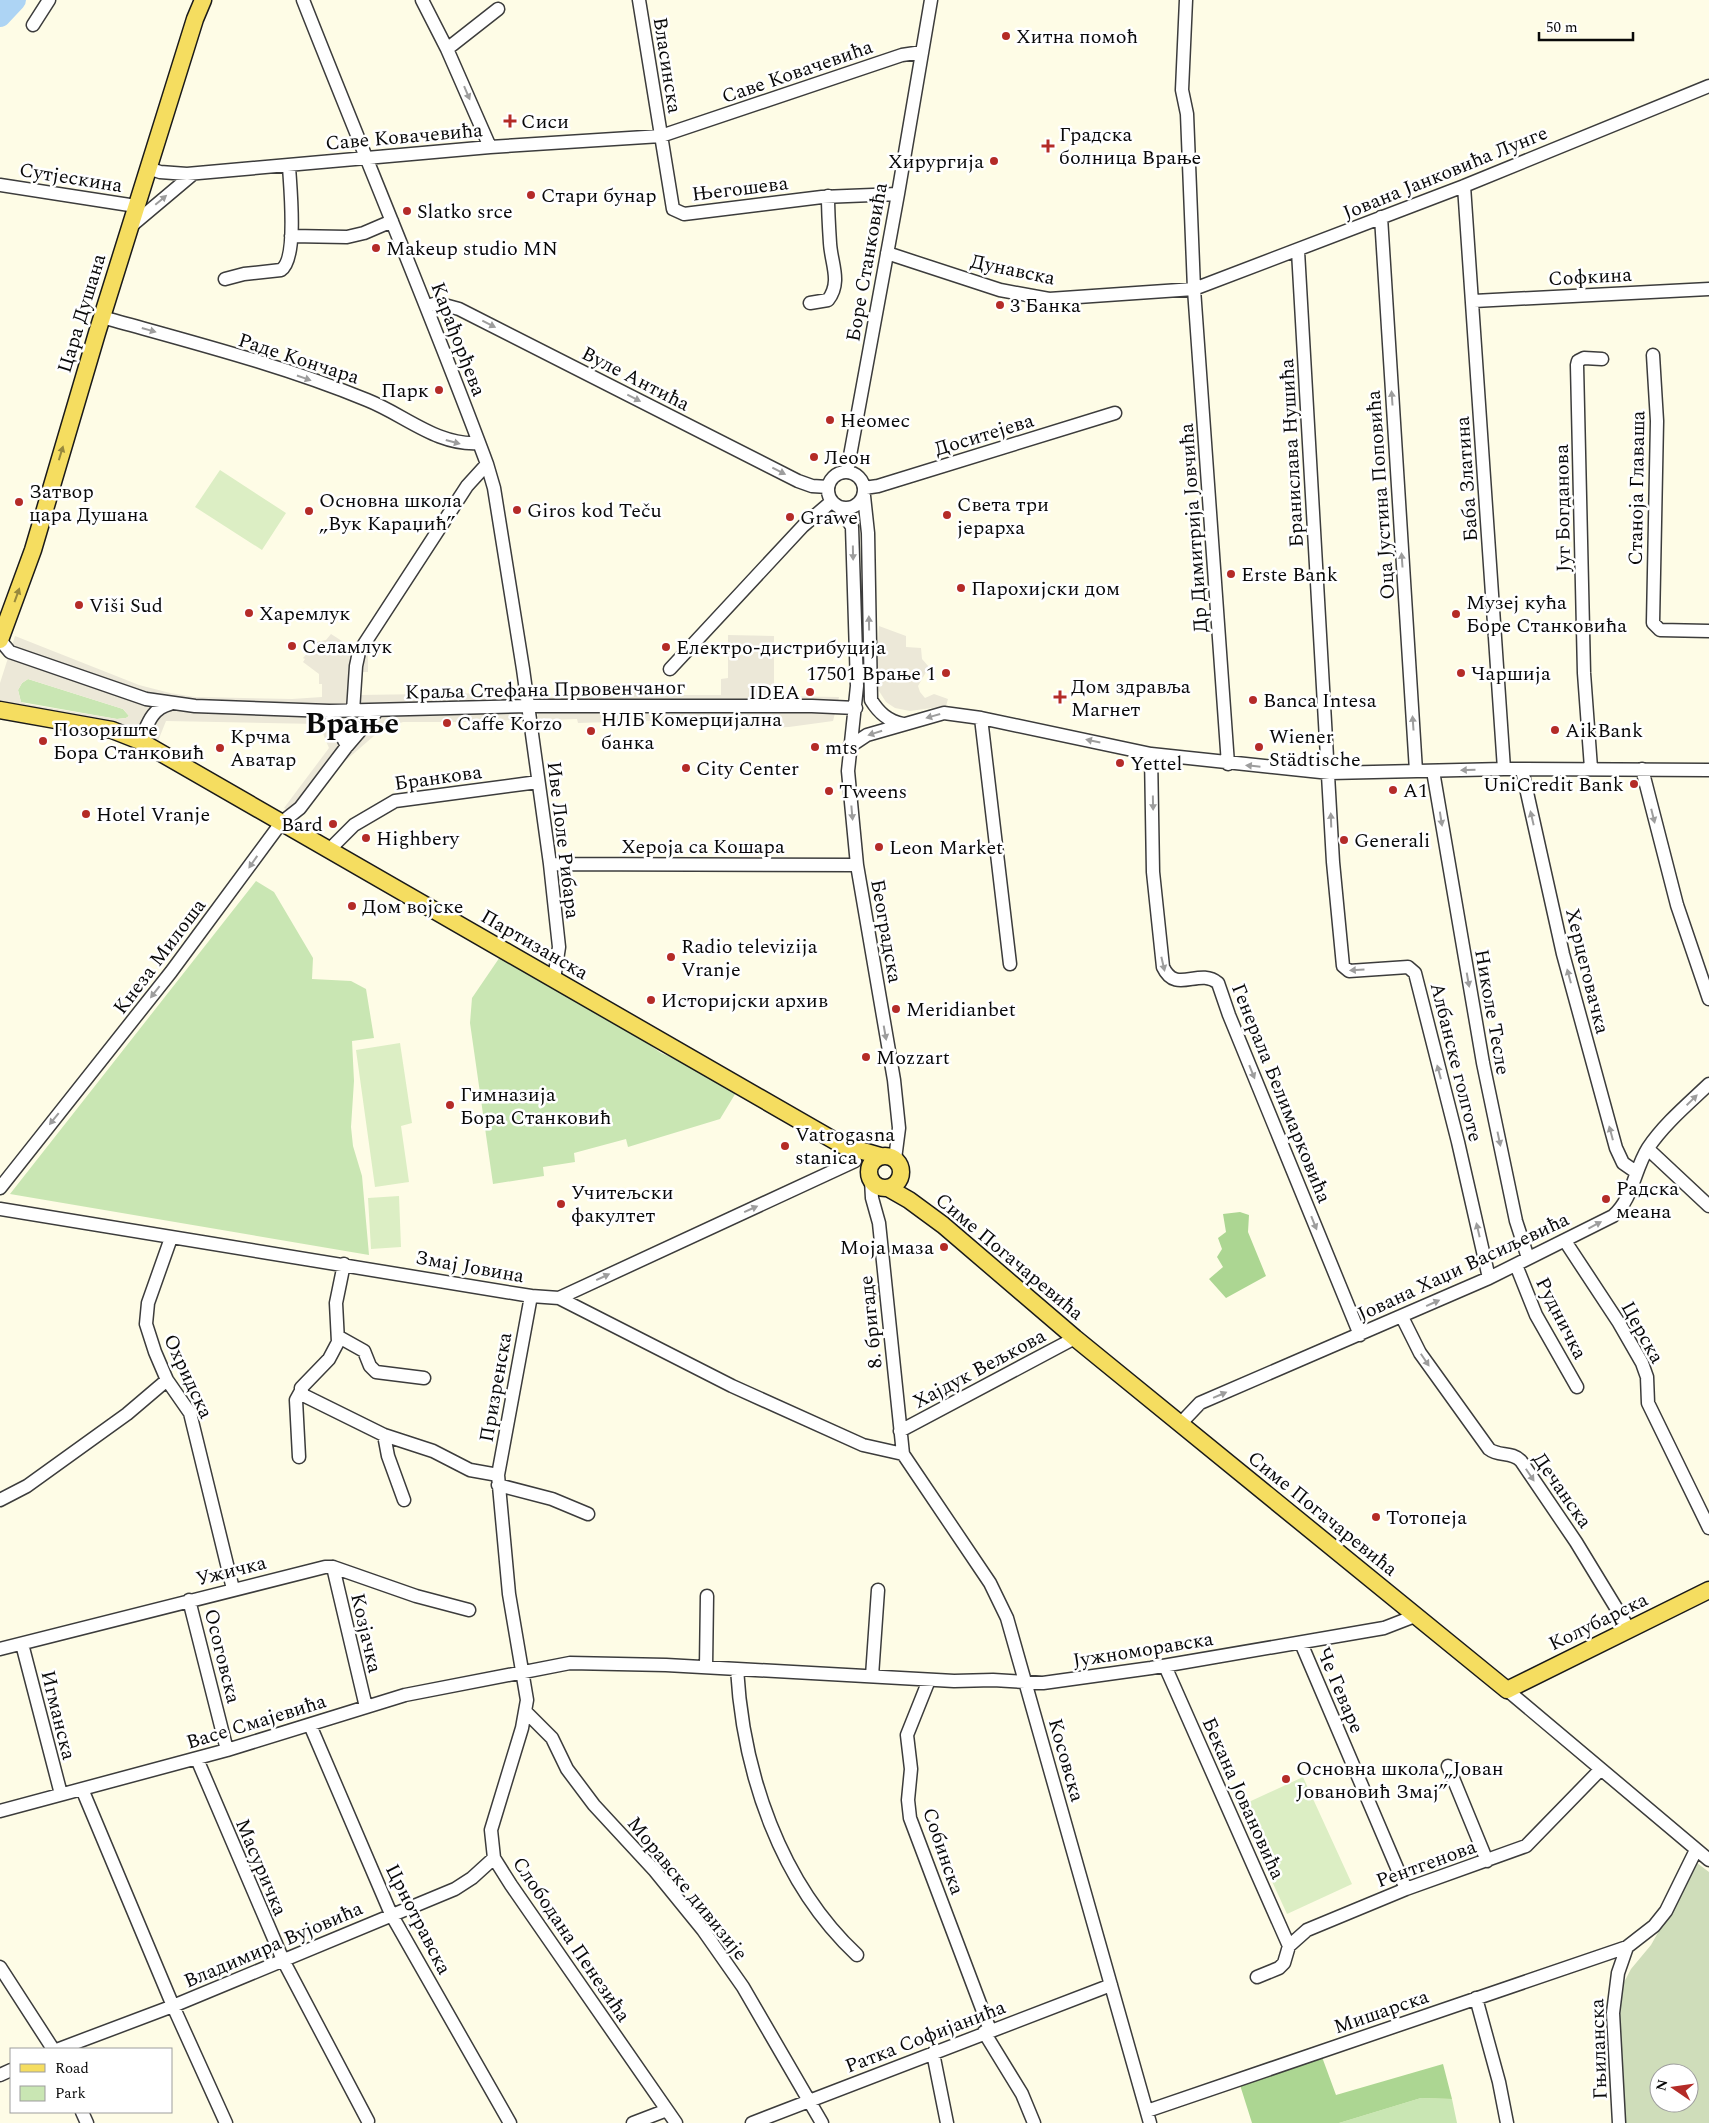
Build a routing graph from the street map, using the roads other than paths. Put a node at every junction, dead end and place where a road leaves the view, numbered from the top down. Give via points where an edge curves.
1 (49, 0) edge
2 (203, 0) edge
3 (303, 0) edge
4 (422, 0) edge
5 (639, 0) edge
6 (931, 0) edge
7 (1186, 0) edge
8 (498, 8) dead end
9 (33, 26) dead end
10 (447, 48) junction
11 (922, 52) junction
12 (1709, 86) edge
13 (660, 136) junction
14 (490, 147) junction
15 (365, 158) junction
16 (289, 166) junction
17 (148, 168) junction
18 (193, 174) junction
19 (0, 185) edge
20 (1464, 186) junction
21 (898, 194) junction
22 (828, 196) junction
23 (136, 206) junction
24 (1381, 217) junction
25 (392, 222) junction
26 (130, 227) junction
27 (291, 236) junction
28 (1298, 250) junction
29 (887, 253) junction
30 (225, 279) dead end
31 (1194, 289) junction
32 (1709, 289) edge
33 (1474, 301) junction
34 (810, 303) dead end
35 (428, 306) junction
36 (102, 317) junction
37 (1653, 355) dead end
38 (1602, 359) dead end
39 (1115, 413) dead end
40 (479, 443) junction
41 (487, 464) junction
42 (847, 472) junction
43 (828, 487) junction
44 (864, 492) junction
45 (836, 505) junction
46 (1709, 631) edge
47 (0, 640) edge
48 (670, 669) dead end
49 (146, 699) junction
50 (173, 703) junction
51 (528, 706) junction
52 (856, 708) junction
53 (0, 710) edge
54 (353, 710) junction
55 (377, 710) junction
56 (329, 711) junction
57 (153, 712) junction
58 (981, 718) junction
59 (903, 724) junction
60 (134, 739) junction
61 (347, 746) junction
62 (849, 747) junction
63 (1152, 754) junction
64 (1228, 764) junction
65 (1591, 768) junction
66 (1642, 768) junction
67 (1504, 769) junction
68 (1522, 770) junction
69 (1416, 771) junction
70 (1433, 771) junction
71 (1708, 772) edge
72 (1330, 774) junction
73 (538, 782) junction
74 (281, 822) junction
75 (329, 850) junction
76 (550, 864) junction
77 (857, 866) junction
78 (1010, 964) dead end
79 (554, 979) junction
80 (1709, 999) edge
81 (1709, 1084) edge
82 (842, 1145) junction
83 (1648, 1149) junction
84 (855, 1161) junction
85 (892, 1163) junction
86 (1636, 1172) junction
87 (870, 1177) junction
88 (0, 1188) edge
89 (887, 1188) junction
90 (909, 1200) junction
91 (1709, 1206) edge
92 (0, 1210) edge
93 (877, 1210) junction
94 (171, 1238) junction
95 (1565, 1241) junction
96 (1528, 1258) junction
97 (344, 1264) junction
98 (1516, 1265) junction
99 (1489, 1278) junction
100 (531, 1296) junction
101 (559, 1298) junction
102 (1402, 1317) junction
103 (1360, 1335) junction
104 (338, 1338) junction
105 (1075, 1338) junction
106 (424, 1378) dead end
107 (167, 1380) junction
108 (1577, 1387) dead end
109 (301, 1391) junction
110 (1181, 1423) junction
111 (900, 1431) junction
112 (384, 1435) junction
113 (903, 1454) junction
114 (299, 1457) dead end
115 (498, 1480) junction
116 (0, 1500) edge
117 (404, 1500) dead end
118 (588, 1514) dead end
119 (1709, 1528) edge
120 (333, 1567) junction
121 (233, 1589) junction
122 (878, 1590) dead end
123 (1709, 1590) edge
124 (707, 1596) dead end
125 (189, 1600) junction
126 (469, 1610) dead end
127 (1415, 1616) junction
128 (1629, 1629) junction
129 (1301, 1643) junction
130 (22, 1644) junction
131 (0, 1649) edge
132 (1165, 1666) junction
133 (706, 1667) junction
134 (737, 1669) junction
135 (523, 1673) junction
136 (872, 1676) junction
137 (929, 1680) junction
138 (1025, 1683) junction
139 (1507, 1690) junction
140 (366, 1707) junction
141 (526, 1712) junction
142 (310, 1725) junction
143 (227, 1750) junction
144 (197, 1759) junction
145 (1448, 1766) dead end
146 (1601, 1769) junction
147 (82, 1789) junction
148 (61, 1794) junction
149 (0, 1811) edge
150 (1696, 1850) junction
151 (494, 1858) junction
152 (1709, 1860) edge
153 (1487, 1862) junction
154 (1406, 1889) junction
155 (391, 1914) junction
156 (1289, 1946) junction
157 (1627, 1947) junction
158 (857, 1955) dead end
159 (283, 1960) junction
160 (0, 1968) edge
161 (1257, 1977) dead end
162 (1111, 1985) junction
163 (1476, 1998) junction
164 (172, 2006) junction
165 (987, 2031) junction
166 (52, 2048) edge
167 (62, 2048) edge
168 (933, 2053) junction
169 (811, 2100) junction
170 (667, 2110) junction
171 (1149, 2117) edge
172 (368, 2121) dead end
173 (226, 2123) edge
174 (510, 2123) edge
175 (634, 2123) edge
176 (676, 2123) edge
177 (752, 2123) edge
178 (822, 2123) edge
179 (948, 2123) edge
180 (1034, 2123) edge
181 (1507, 2123) edge
182 (1619, 2123) edge

1 - 9 street
2 - 17 main road, Цара Душана via 194,19
3 - 15 street, Карађорђева
4 - 10 street
5 - 13 street, Власинска
6 - 11 street, Боре Станковића
7 - 31 street, Др Димитрија Јовчића via 1182,90 1187,114
8 - 10 street
10 -> 14 street
11 - 13 street, Саве Ковачевића via 902,55
11 - 21 street, Боре Станковића
12 - 20 street, Јована Јанковића Лунге
13 - 14 street, Саве Ковачевића
13 - 22 street, Његошева via 674,209 678,213
14 - 15 street, Саве Ковачевића
15 - 16 street, Саве Ковачевића
15 - 25 street, Карађорђева
16 - 18 street, Саве Ковачевића
16 - 27 street
17 - 18 street, Саве Ковачевића via 174,174
17 - 23 main road, Цара Душана
26 -> 18 street
19 - 23 street, Сутјескина
20 - 24 street, Јована Јанковића Лунге
20 - 33 street, Баба Златина
21 - 22 street, Његошева
21 - 29 street, Боре Станковића
22 - 34 street via 835,286 828,300
23 - 26 main road, Цара Душана
24 - 28 street, Јована Јанковића Лунге
69 -> 24 street, Оца Јустина Поповића
25 - 27 street via 347,237
25 - 35 street, Карађорђева
26 - 36 main road, Цара Душана
27 - 30 street via 289,262 285,267
28 - 31 street, Јована Јанковића Лунге
28 - 72 street, Бранислава Нушића
29 - 31 street, Дунавска via 1000,290 1049,299
29 - 42 street, Боре Станковића
31 - 64 street, Др Димитрија Јовчића
32 - 33 street, Софкина
33 - 67 street, Баба Златина
35 - 40 street, Карађорђева
35 -> 43 street, Вуле Антића via 437,304 459,309 798,481
36 -> 40 street, Раде Кончара via 248,359 369,400 446,440
47 -> 36 main road, Цара Душана via 32,550
37 - 46 street, Станоја Главаша via 1657,421 1653,623 1660,630
38 - 65 street, Југ Богданова via 1584,358 1577,365 1584,673
39 - 44 street, Доситејева
40 - 41 street, Карађорђева
41 - 51 street, Карађорђева via 500,520
41 - 54 street via 466,486 359,652
42 - 43 street via 832,478
42 - 44 street via 858,477
43 - 45 street
44 - 45 street via 856,506
59 -> 44 street via 880,714 871,700 868,533
45 - 48 street via 803,526
45 -> 52 street, Београдска via 852,527
47 - 49 street, Краља Стефана Првовенчаног via 10,652
49 - 50 street, Краља Стефана Првовенчаног
49 - 57 street
50 - 56 street, Краља Стефана Првовенчаног
50 - 57 street
51 - 52 street, Краља Стефана Првовенчаног
51 - 55 street, Краља Стефана Првовенчаног
51 - 73 street, Иве Лоле Рибара
52 - 62 street, Београдска
53 - 60 main road, Партизанска via 83,723
54 - 55 street, Краља Стефана Првовенчаног
54 - 56 street, Краља Стефана Првовенчаног
55 - 61 street, Кнеза Милоша
56 - 61 street
57 - 60 street
58 -> 59 street via 944,713
63 -> 58 street
58 - 78 street
59 -> 62 street via 867,735
60 - 74 main road, Партизанска
61 - 74 street, Кнеза Милоша via 300,808
62 -> 77 street, Београдска via 848,771
63 - 64 street
63 -> 103 street, Генерала Белимарковића via 1153,872 1163,967 1166,975 1175,980 1208,978 1218,983 1228,1015
72 -> 64 street
65 - 66 street
65 - 68 street
66 - 71 street
66 -> 80 street via 1677,905
67 - 68 street
67 -> 70 street
86 -> 68 street, Херцеговачка via 1622,1162 1616,1148 1563,954
69 - 70 street
69 - 72 street
70 -> 96 street, Николе Тесле via 1483,1063 1516,1221
99 -> 72 street, Албанске голготе via 1415,973 1408,967 1349,970 1343,966 1333,862
73 - 75 street, Бранкова via 395,801 354,825
73 - 76 street, Иве Лоле Рибара
74 - 75 main road, Партизанска
74 -> 88 street, Кнеза Милоша via 171,972
75 - 79 main road, Партизанска
76 - 77 street, Хероја са Кошара
76 - 79 street, Иве Лоле Рибара via 559,947
77 -> 85 street, Београдска via 894,1080 899,1128
79 - 82 main road, Партизанска
83 -> 81 street, Јована Хаџи Васиљевића via 1662,1130
82 - 84 main road, Партизанска
82 - 85 main road, Партизанска
83 - 86 street, Јована Хаџи Васиљевића
83 - 91 street
84 - 87 main road, Партизанска
101 -> 84 street
85 - 87 main road via 870,1165
85 - 89 main road via 896,1183
85 - 90 main road, Симе Погачаревића
95 -> 86 street, Јована Хаџи Васиљевића via 1619,1210
87 - 89 main road, Симе Погачаревића via 878,1187
87 - 93 street, 8. бригаде
89 - 90 main road, Симе Погачаревића
89 - 93 street, 8. бригаде
90 - 105 main road, Симе Погачаревића via 943,1225
92 - 94 street, Змај Јовина
93 - 111 street, 8. бригаде
94 - 97 street, Змај Јовина
94 - 107 street, Охридска via 146,1312 146,1324
95 - 96 street, Јована Хаџи Васиљевића
95 - 119 street, Церска via 1642,1363 1647,1377 1648,1403
96 - 98 street, Јована Хаџи Васиљевића
97 - 100 street, Змај Јовина
97 - 104 street via 336,1303
98 - 99 street, Јована Хаџи Васиљевића
98 - 108 street, Рудничка via 1536,1314
102 -> 99 street, Јована Хаџи Васиљевића
100 - 101 street, Змај Јовина
100 - 115 street, Призренска
101 - 113 street, Змај Јовина via 732,1386 863,1445
102 - 103 street, Јована Хаџи Васиљевића
102 -> 128 street, Дечанска via 1420,1353 1489,1449 1500,1454 1512,1454 1521,1461
110 -> 103 street, Јована Хаџи Васиљевића via 1200,1404
104 - 106 street via 364,1351 376,1372
104 - 109 street via 329,1359
105 - 110 main road, Симе Погачаревића
105 - 111 street, Хајдук Вељкова
107 - 116 street via 127,1414 27,1486
107 - 121 street, Охридска via 190,1413
109 - 112 street
109 - 114 street via 296,1400
110 - 127 main road, Симе Погачаревића
111 - 113 street, Косовска
112 - 115 street via 433,1451
112 - 117 street
113 - 138 street, Косовска via 1001,1602
115 - 118 street
115 - 135 street, Призренска via 509,1594
120 - 121 street, Ужичка
120 - 126 street, Ужичка via 416,1596
120 - 140 street, Козјачка
121 - 125 street, Ужичка
122 - 136 street
123 - 128 main road, Колубарска
124 - 133 street
125 - 130 street, Ужичка
125 - 143 street, Осоговска
127 - 129 street, Јужноморавска via 1384,1628
127 - 139 main road, Симе Погачаревића
128 - 139 main road, Колубарска
129 - 132 street, Јужноморавска
129 - 154 street, Че Геваре
130 - 131 street, Ужичка
130 - 148 street, Игманска
132 - 138 street, Јужноморавска
132 - 156 street, Бекана Јовановића
133 - 134 street, Јужноморавска
133 - 135 street, Јужноморавска via 584,1662
134 - 136 street, Јужноморавска
134 - 158 street via 749,1761 777,1837 814,1907
135 - 140 street, Васе Смајевића via 405,1695
135 - 141 street, Слободана Пенезића
136 - 137 street, Јужноморавска
137 - 138 street, Јужноморавска
137 - 165 street, Собинска via 907,1735 911,1769 910,1818
138 - 162 street, Косовска
139 - 146 street, Симе Погачаревића
140 - 142 street, Васе Смајевића
141 - 151 street, Слободана Пенезића via 493,1819 491,1847
141 - 169 street, Моравске дивизије via 552,1738 567,1769 594,1805 655,1871 703,1930 743,1987
142 - 143 street, Васе Смајевића
142 - 155 street, Црнотравска
143 - 144 street, Васе Смајевића
144 - 147 street, Васе Смајевића
144 - 159 street, Масуричка
145 - 153 street
146 - 150 street, Симе Погачаревића
146 - 153 street, Рентгенова via 1526,1846
147 - 148 street, Васе Смајевића
147 - 164 street
148 - 149 street, Васе Смајевића
150 - 152 street, Симе Погачаревића
150 - 157 street via 1666,1911 1654,1926
151 - 155 street, Владимира Вујовића via 456,1889
151 - 170 street, Слободана Пенезића
153 - 154 street, Рентгенова
154 - 156 street, Рентгенова via 1307,1930
155 - 159 street, Владимира Вујовића
155 - 174 street, Црнотравска
156 - 161 street, Рентгенова via 1279,1968
157 - 163 street, Мишарска
157 - 182 street, Гњиланска via 1616,1981 1613,2013
159 - 164 street, Владимира Вујовића
159 - 172 street, Масуричка
160 - 166 street
162 - 165 street, Ратка Софијанића
162 - 171 street, Косовска
163 - 171 street, Мишарска
163 - 181 street
164 - 167 street, Владимира Вујовића
164 - 173 street
165 - 168 street, Ратка Софијанића
165 - 180 street, Собинска via 1022,2094
168 - 169 street, Ратка Софијанића
168 - 179 street
169 - 177 street, Ратка Софијанића
169 - 178 street, Моравске дивизије
170 - 175 street
170 - 176 street, Слободана Пенезића

